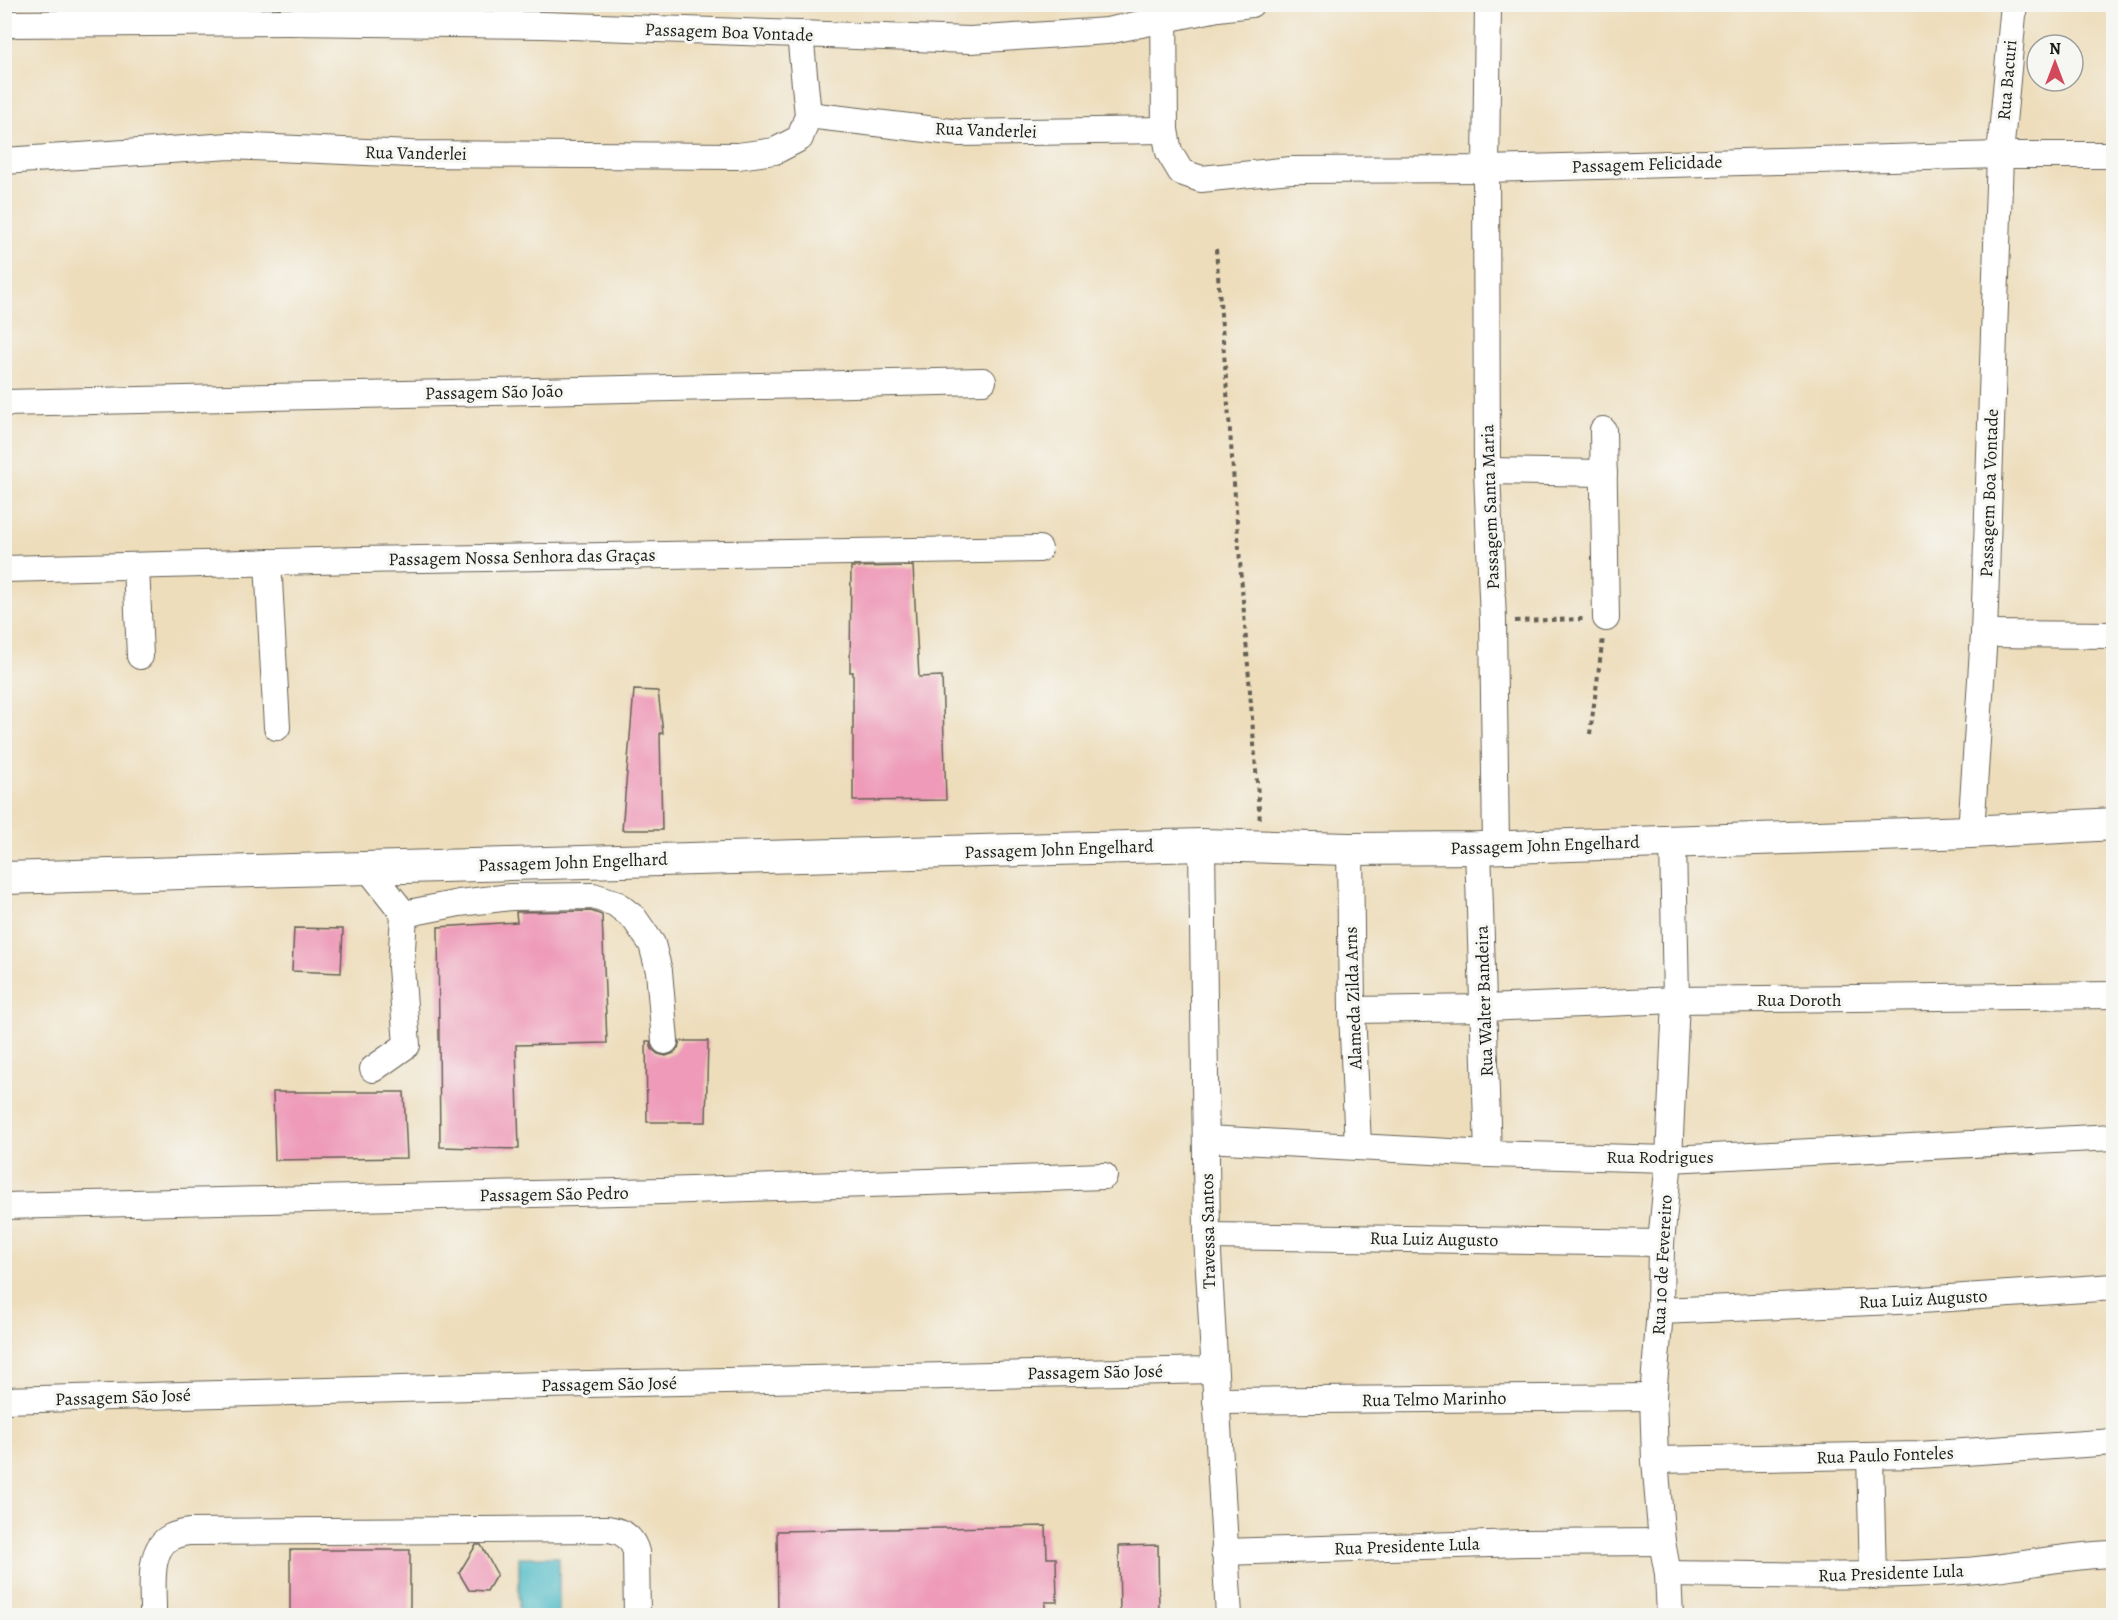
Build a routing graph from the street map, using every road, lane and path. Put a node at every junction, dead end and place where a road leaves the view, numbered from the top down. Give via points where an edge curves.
1 (1251, 4) edge
2 (1488, 4) edge
3 (2014, 4) edge
4 (1165, 12) edge
5 (4, 24) edge
6 (800, 34) junction
7 (808, 115) junction
8 (1165, 130) junction
9 (2000, 155) junction
10 (2114, 155) edge
11 (4, 161) edge
12 (1486, 169) junction
13 (1216, 249) dead end
14 (983, 381) dead end
15 (4, 403) edge
16 (1603, 430) dead end
17 (1487, 471) junction
18 (1604, 473) junction
19 (1039, 549) dead end
20 (268, 562) junction
21 (136, 566) junction
22 (4, 569) edge
23 (1606, 618) junction
24 (1493, 621) junction
25 (1984, 634) junction
26 (2114, 635) edge
27 (140, 656) dead end
28 (278, 727) dead end
29 (1590, 734) dead end
30 (2114, 824) edge
31 (1971, 832) junction
32 (1674, 841) junction
33 (1202, 845) junction
34 (1262, 847) junction
35 (1487, 847) junction
36 (1350, 849) junction
37 (368, 868) junction
38 (4, 878) edge
39 (404, 914) junction
40 (2114, 995) edge
41 (1676, 1000) junction
42 (1485, 1008) junction
43 (1352, 1010) junction
44 (665, 1041) dead end
45 (373, 1070) dead end
46 (2114, 1137) edge
47 (1206, 1139) junction
48 (1358, 1147) junction
49 (1488, 1154) junction
50 (1669, 1159) junction
51 (1104, 1176) dead end
52 (4, 1206) edge
53 (1206, 1236) junction
54 (1661, 1243) junction
55 (2114, 1287) edge
56 (1660, 1311) junction
57 (1213, 1370) junction
58 (1653, 1397) junction
59 (4, 1400) edge
60 (1216, 1401) junction
61 (2114, 1442) edge
62 (1870, 1456) junction
63 (1655, 1460) junction
64 (1662, 1542) junction
65 (1224, 1552) junction
66 (2114, 1554) edge
67 (1668, 1574) junction
68 (1873, 1576) junction
69 (153, 1616) edge
70 (637, 1616) edge
71 (1228, 1616) edge
72 (1670, 1616) edge

1 - 4 street
2 - 12 street, Passagem Santa Maria
3 - 9 street, Rua Bacuri
4 - 6 street, Passagem Boa Vontade via 1107,31 970,40
4 - 8 street
5 - 6 street, Passagem Boa Vontade via 543,25
6 - 7 street
7 - 8 street, Rua Vanderlei via 960,133
7 - 11 street, Rua Vanderlei via 800,138 775,151 738,156 411,154 230,146
8 - 12 street, Passagem Felicidade via 1168,152 1181,172 1201,179 1291,170
9 - 10 street, Passagem Felicidade
9 - 12 street, Passagem Felicidade
9 - 25 street, Passagem Boa Vontade
12 - 17 street, Passagem Santa Maria
13 - 34 path
14 - 15 street, Passagem São João
16 - 18 street
17 - 18 street
17 - 24 street, Passagem Santa Maria
18 - 23 street
19 - 20 street, Passagem Nossa Senhora das Graças
20 - 21 street, Passagem Nossa Senhora das Graças
20 - 28 street
21 - 22 street, Passagem Nossa Senhora das Graças
21 - 27 street
23 - 24 path
23 - 29 path
24 - 35 street, Passagem Santa Maria
25 - 26 street
25 - 31 street, Passagem Boa Vontade
30 - 31 main road, Passagem John Engelhard
31 - 32 main road, Passagem John Engelhard
32 - 35 main road, Passagem John Engelhard
32 - 41 street, Rua 10 de Fevereiro
33 - 34 main road, Passagem John Engelhard
33 - 37 main road, Passagem John Engelhard
33 - 47 street, Travessa Santos
34 - 36 main road, Passagem John Engelhard
35 - 36 main road, Passagem John Engelhard
35 - 42 street, Rua Walter Bandeira
36 - 43 street, Alameda Zilda Arns
37 - 38 main road, Passagem John Engelhard
37 - 39 street
39 - 44 street via 511,897 593,896 615,903 634,918 652,944 659,971
39 - 45 street via 401,968 408,1045
40 - 41 street, Rua Doroth
41 - 42 street, Rua Doroth
41 - 50 street, Rua 10 de Fevereiro
42 - 43 street, Rua Doroth
42 - 49 street, Rua Walter Bandeira
43 - 48 street, Alameda Zilda Arns
46 - 50 street, Rua Rodrigues
47 - 48 street, Rua Rodrigues
47 - 53 street, Travessa Santos
48 - 49 street, Rua Rodrigues
49 - 50 street, Rua Rodrigues
50 - 54 street, Rua 10 de Fevereiro
51 - 52 street, Passagem São Pedro
53 - 54 street, Rua Luiz Augusto
53 - 57 street, Travessa Santos
54 - 56 street, Rua 10 de Fevereiro
55 - 56 street, Rua Luiz Augusto
56 - 58 street, Rua 10 de Fevereiro
57 - 59 street, Passagem São José
57 - 60 street, Travessa Santos
58 - 60 street, Rua Telmo Marinho
58 - 63 street, Rua 10 de Fevereiro
60 - 65 street, Travessa Santos
61 - 62 street, Rua Paulo Fonteles
62 - 63 street, Rua Paulo Fonteles
62 - 68 street
63 - 64 street, Rua 10 de Fevereiro
64 - 65 street, Rua Presidente Lula
64 - 67 street, Rua 10 de Fevereiro
65 - 71 street, Travessa Santos
66 - 68 street, Rua Presidente Lula via 1967,1571
67 - 68 street, Rua Presidente Lula
67 - 72 street, Rua 10 de Fevereiro
69 - 70 street via 158,1551 169,1538 189,1532 608,1528 621,1532 636,1552

